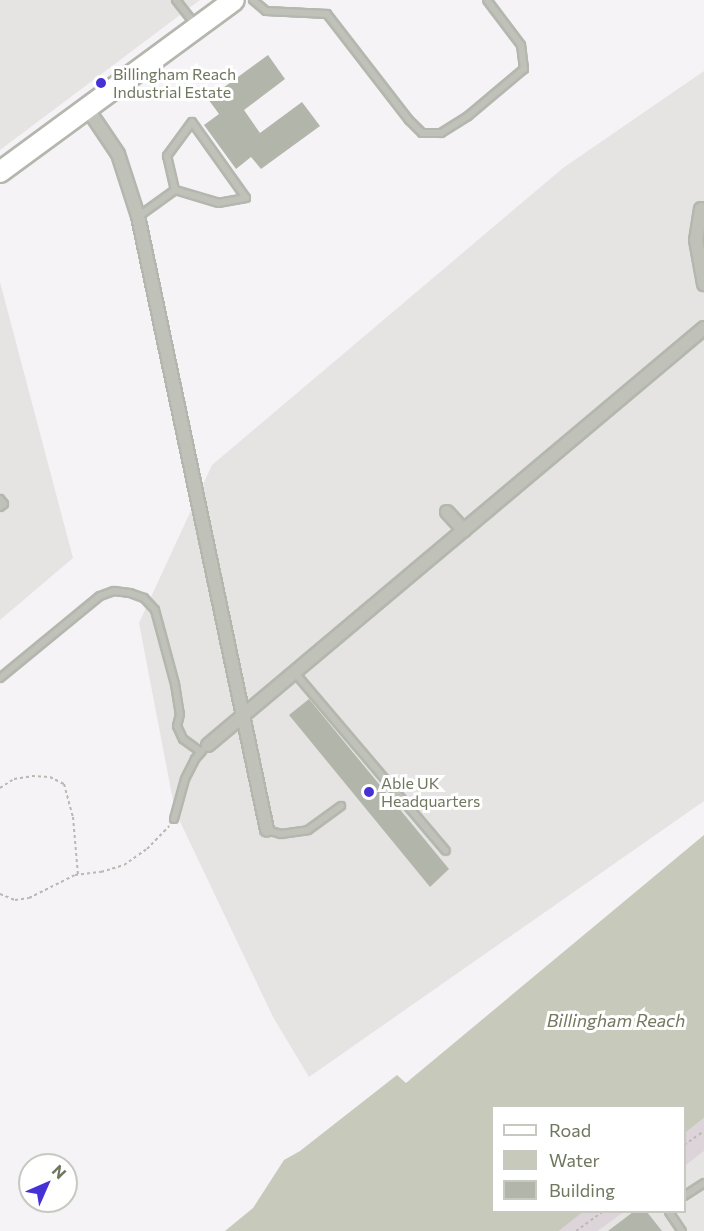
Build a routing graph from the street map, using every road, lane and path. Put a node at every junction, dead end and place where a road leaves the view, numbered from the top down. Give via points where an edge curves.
1 (176, 0) edge
2 (234, 0) edge
3 (253, 0) edge
4 (487, 0) edge
5 (197, 27) junction
6 (87, 108) junction
7 (0, 172) edge
8 (175, 190) junction
9 (701, 209) dead end
10 (138, 216) junction
11 (704, 284) edge
12 (704, 328) edge
13 (0, 499) edge
14 (0, 507) edge
15 (447, 512) dead end
16 (464, 530) junction
17 (294, 672) junction
18 (0, 678) edge
19 (236, 689) junction
20 (257, 704) junction
21 (242, 717) junction
22 (205, 749) junction
23 (0, 788) edge
24 (341, 806) dead end
25 (174, 819) joint
26 (267, 830) joint
27 (446, 851) dead end
28 (78, 875) junction
29 (0, 894) edge
30 (704, 1131) edge
31 (686, 1144) edge
32 (704, 1183) edge
33 (686, 1195) edge
34 (601, 1213) edge
35 (670, 1213) edge
36 (576, 1231) edge
37 (682, 1231) edge

1 - 5 lane
2 - 5 main road
3 - 4 lane via 266,11 327,14 409,120 422,133 441,134 524,69 521,45
5 - 6 main road
6 - 7 main road
6 - 10 street via 118,154
8 - 8 lane via 167,156 192,122 246,198 219,203
8 - 10 lane
9 - 11 street via 696,240
10 - 19 street
12 - 16 street
13 - 14 lane via 4,504
15 - 16 street
16 - 17 street
17 - 20 street
17 - 27 lane
18 - 22 lane via 100,596 114,591 130,593 144,598 155,610 175,684 180,714 177,726 183,739
19 - 20 street
19 - 21 street
20 - 21 street
21 - 22 street
21 - 26 street
22 - 25 lane via 185,779
23 - 28 path via 14,779 32,776 50,777 64,784 73,818
24 - 26 lane via 308,830 281,834
25 - 28 path via 165,833 124,865
28 - 29 path via 29,898 15,900
30 - 31 path
32 - 33 lane
34 - 36 path
35 - 37 lane

